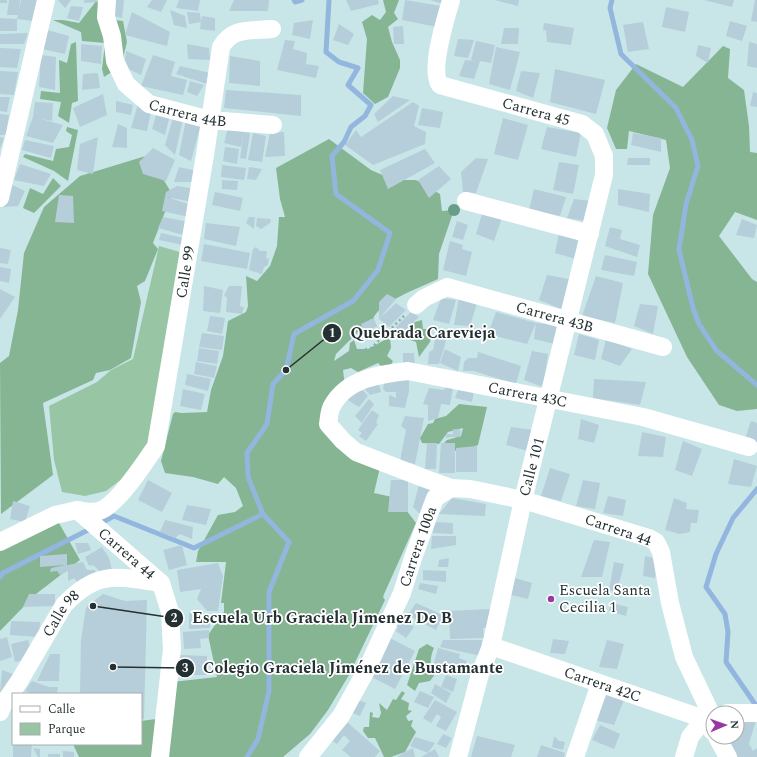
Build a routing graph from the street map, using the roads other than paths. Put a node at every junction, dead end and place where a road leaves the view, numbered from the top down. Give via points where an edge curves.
1 (46, 0) edge
2 (107, 0) edge
3 (451, 0) edge
4 (272, 29) dead end
5 (210, 120) junction
6 (273, 125) dead end
7 (604, 176) joint
8 (0, 198) edge
9 (466, 201) dead end
10 (590, 234) junction
11 (416, 305) road end
12 (569, 320) junction
13 (663, 347) dead end
14 (550, 398) junction
15 (328, 423) joint
16 (749, 447) dead end
17 (451, 488) junction
18 (523, 500) junction
19 (77, 510) junction
20 (0, 542) edge
21 (161, 583) junction
22 (491, 646) junction
23 (600, 684) junction
24 (709, 705) edge
25 (0, 712) edge
26 (757, 713) edge
27 (745, 714) edge
28 (705, 715) edge
29 (705, 726) edge
30 (721, 745) edge
31 (160, 757) edge
32 (308, 757) edge
33 (458, 757) edge
34 (575, 757) edge
35 (684, 757) edge
36 (728, 757) edge

1 - 8 street
2 - 5 street, Carrera 44B via 106,17 112,36 115,61 126,84 149,104
3 - 7 street, Carrera 45 via 438,50 437,77 440,85 582,124 596,134 604,156
4 - 5 street, Calle 99 via 236,32 226,37 221,48
5 - 6 street, Carrera 44B
5 - 19 street, Calle 99 via 156,446 133,479 104,509 93,512
7 - 10 street, Calle 101
9 - 10 street
10 - 12 street, Calle 101
11 - 12 street, Carrera 43B via 424,298 447,287
12 - 13 street, Carrera 43B
12 - 14 street, Calle 101
14 - 15 street, Carrera 43C via 425,374 384,374 359,382 339,397 331,407
14 - 16 street, Carrera 43C via 644,417
14 - 18 street, Calle 101
15 - 17 street, Carrera 44 via 356,452
17 - 18 street, Carrera 44 via 470,489
17 - 32 street, Carrera 100a via 435,498 412,558 402,593 367,669 341,716
18 - 22 street, Calle 101
18 - 24 street, Carrera 44 via 656,542 661,552 670,603 684,657
19 - 20 street via 55,515
19 - 21 street, Carrera 44
21 - 25 street, Calle 98 via 113,576 102,578 73,595 64,605
21 - 31 street, Carrera 44 via 170,612 172,649
22 - 23 street, Carrera 42C
22 - 33 street, Calle 101 via 480,674
23 - 28 street, Carrera 42C
23 - 34 street
26 - 27 street, Carrera 42C
29 - 35 street via 690,737
30 - 36 street

